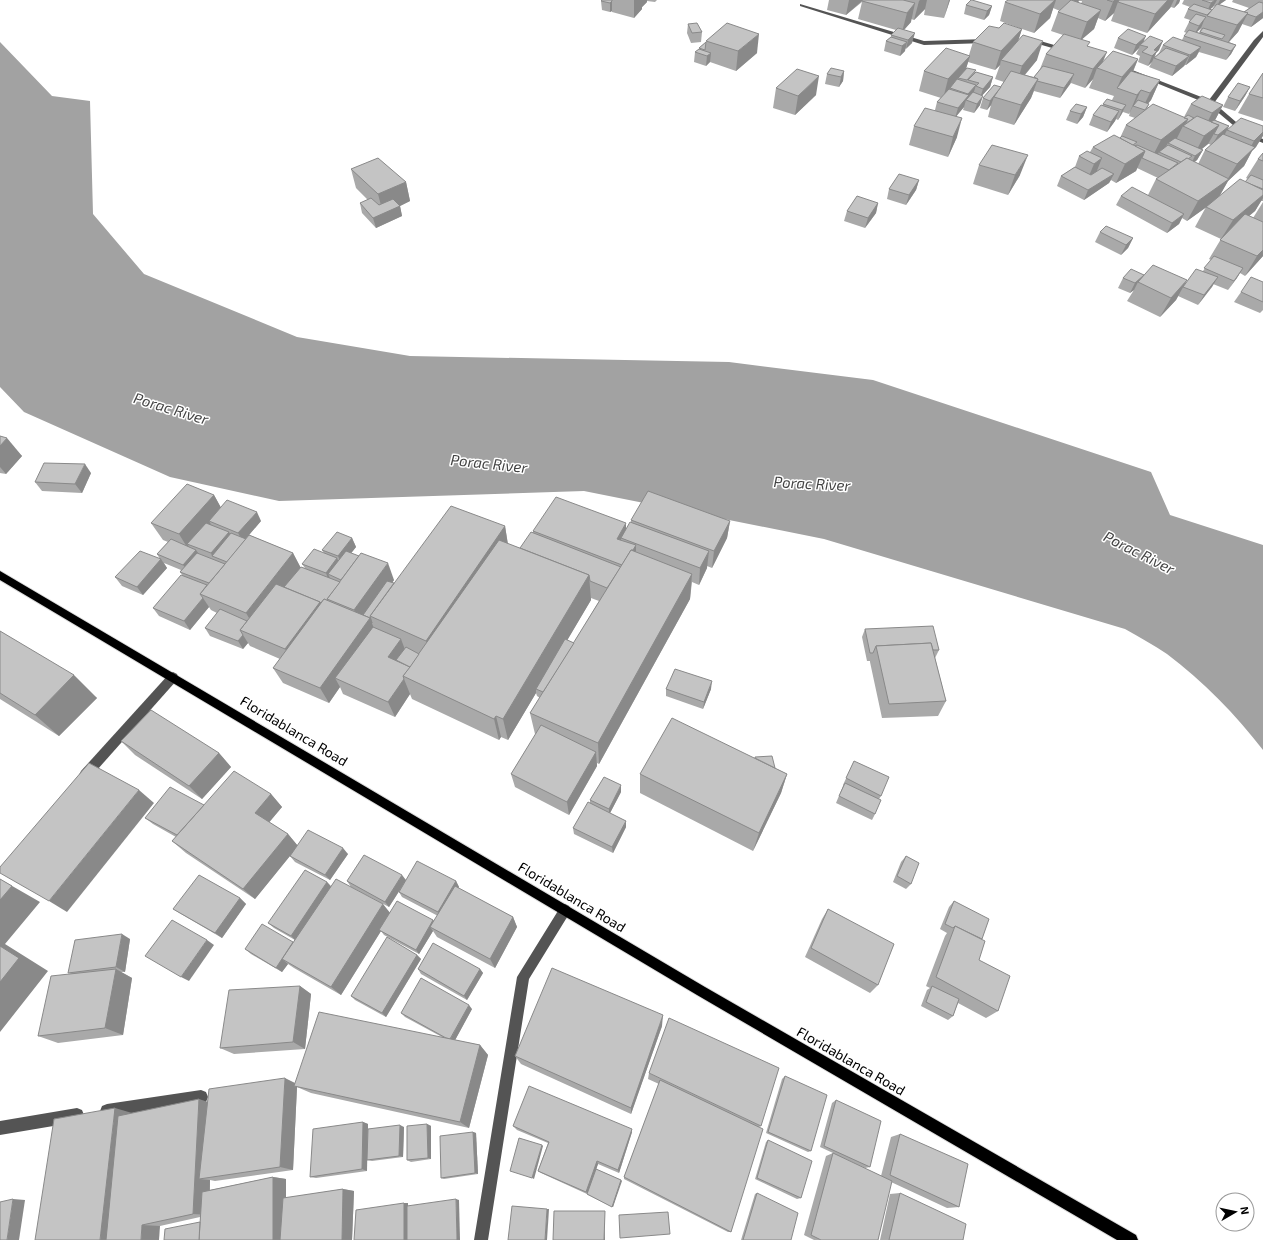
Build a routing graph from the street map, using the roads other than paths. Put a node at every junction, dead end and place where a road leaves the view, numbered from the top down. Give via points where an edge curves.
1 (802, 5) dead end
2 (1263, 33) edge
3 (1022, 40) edge
4 (992, 41) edge
5 (1073, 52) edge
6 (1116, 66) edge
7 (1210, 103) junction
8 (1263, 141) edge
9 (0, 575) edge
10 (173, 677) junction
11 (75, 786) edge
12 (565, 910) junction
13 (201, 1097) dead end
14 (0, 1128) edge
15 (481, 1240) edge
16 (1131, 1240) edge

1 - 4 street via 924,43
2 - 7 street
3 - 5 street
6 - 7 street
7 - 8 street via 1248,134
9 - 10 main road, Floridablanca Road
10 - 11 street
10 - 12 main road, Floridablanca Road
12 - 15 street via 523,977
12 - 16 main road, Floridablanca Road
13 - 14 street

